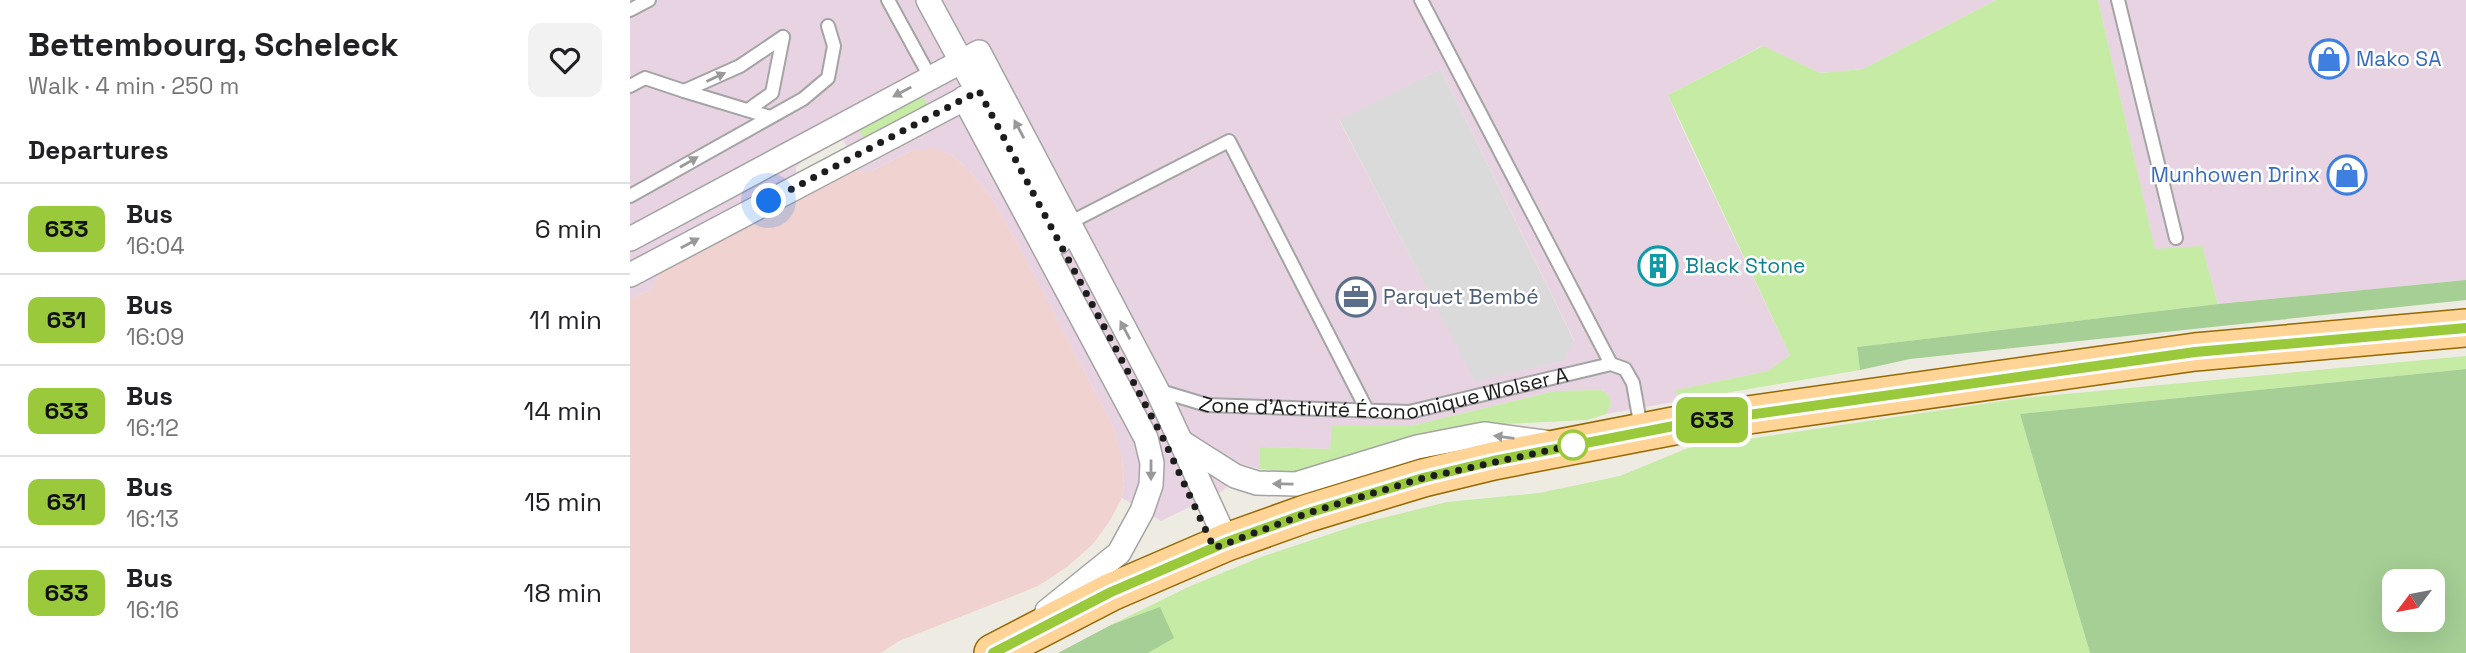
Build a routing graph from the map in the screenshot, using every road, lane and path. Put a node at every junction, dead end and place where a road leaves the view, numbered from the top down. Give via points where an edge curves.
1 (649, 0) edge
2 (888, 0) edge
3 (928, 0) edge
4 (1420, 0) edge
5 (2118, 0) edge
6 (630, 10) edge
7 (828, 26) dead end
8 (963, 61) junction
9 (930, 77) junction
10 (630, 86) edge
11 (684, 91) junction
12 (971, 94) junction
13 (748, 110) junction
14 (770, 117) junction
15 (630, 196) edge
16 (1069, 223) junction
17 (2176, 238) dead end
18 (630, 239) edge
19 (630, 275) edge
20 (2466, 328) edge
21 (1611, 364) junction
22 (1157, 390) junction
23 (1367, 410) junction
24 (1642, 432) junction
25 (1183, 443) junction
26 (1572, 445) junction
27 (1221, 545) junction
28 (998, 650) edge

1 - 6 lane
2 - 9 lane
3 - 8 street
4 - 21 lane
5 - 17 lane
7 - 14 lane via 834,46 828,78
8 - 9 street
8 - 12 street
16 -> 8 street via 979,52
9 -> 18 street
10 - 11 lane via 645,78
11 - 13 lane
11 -> 13 lane via 740,66 783,37 772,93
19 -> 12 street
12 - 27 street
12 -> 28 street via 1146,438 1152,463 1151,485 1142,511 1119,553
13 - 14 lane
15 -> 14 lane
22 -> 16 street
16 - 23 lane via 1229,141
20 - 24 main road via 2195,352
21 - 23 lane, Zone d'Activité Économique Wolser A via 1409,412
21 - 24 lane via 1625,369 1633,383
22 - 23 lane, Zone d'Activité Économique Wolser A via 1207,405
22 - 25 street
24 - 26 main road
26 -> 25 street via 1484,434 1417,447 1296,484 1257,484 1235,476
25 - 27 street
26 - 27 main road via 1423,478
27 - 28 main road via 1111,592

